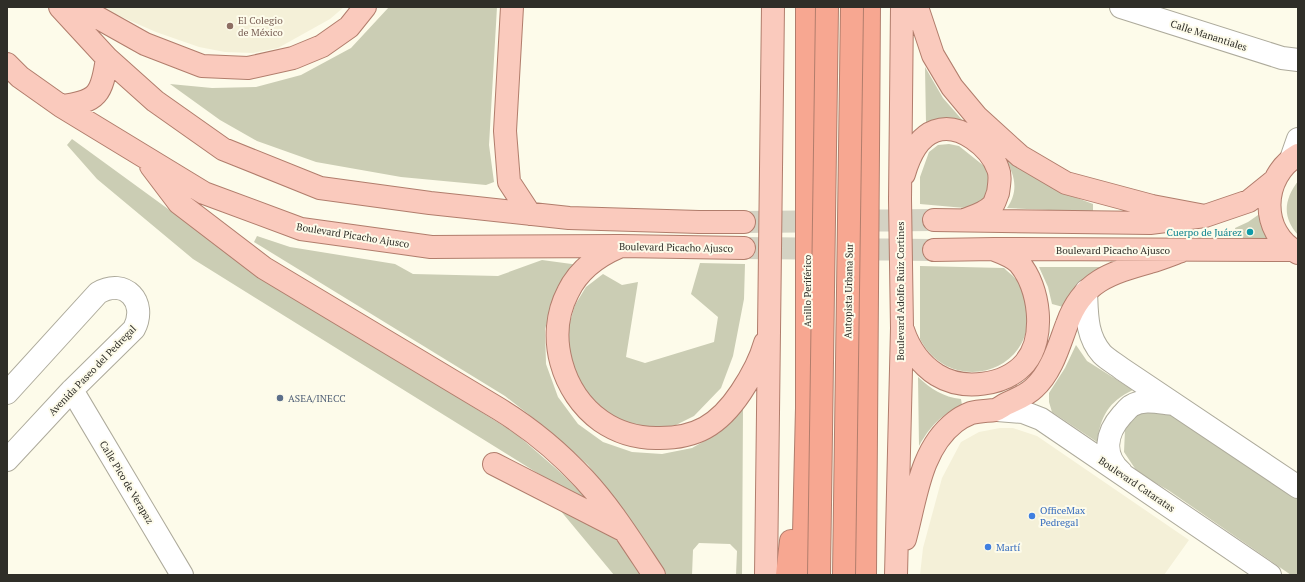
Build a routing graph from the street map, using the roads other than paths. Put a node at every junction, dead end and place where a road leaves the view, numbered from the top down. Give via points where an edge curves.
1 (60, 7) edge
2 (83, 7) edge
3 (365, 7) edge
4 (512, 7) edge
5 (773, 7) edge
6 (807, 7) edge
7 (826, 7) edge
8 (852, 7) edge
9 (869, 7) edge
10 (902, 7) edge
11 (917, 7) edge
12 (1121, 7) edge
13 (107, 58) junction
14 (1298, 60) edge
15 (7, 64) edge
16 (61, 106) junction
17 (1298, 139) edge
18 (142, 156) junction
19 (1294, 157) edge
20 (1275, 180) junction
21 (900, 199) junction
22 (530, 214) junction
23 (1205, 216) junction
24 (934, 220) tunnel mouth
25 (966, 220) junction
26 (744, 222) tunnel mouth
27 (620, 246) junction
28 (744, 248) tunnel mouth
29 (994, 249) junction
30 (934, 250) tunnel mouth
31 (1184, 250) junction
32 (1296, 252) edge
33 (1086, 291) junction
34 (769, 326) junction
35 (902, 328) junction
36 (72, 390) junction
37 (7, 393) edge
38 (1177, 405) junction
39 (807, 408) junction
40 (997, 410) junction
41 (7, 460) edge
42 (494, 464) dead end
43 (1128, 478) junction
44 (1298, 487) edge
45 (625, 531) junction
46 (182, 575) edge
47 (654, 575) edge
48 (766, 575) edge
49 (787, 575) edge
50 (803, 575) edge
51 (819, 575) edge
52 (844, 575) edge
53 (865, 575) edge
54 (896, 575) edge
55 (1270, 575) edge

1 - 13 main road
2 - 3 main road via 145,44 202,66 248,68 293,58 322,46 348,27
4 - 22 main road via 505,131 509,182
5 - 34 main road
6 - 39 highway, Anillo Periférico
7 - 51 highway, bridge
8 - 52 highway, Autopista Urbana Sur, bridge
9 - 53 highway
10 - 21 main road, Boulevard Adolfo Ruiz Cortines
11 - 23 main road via 933,55 952,87 977,116 1020,156 1066,183 1152,206
12 - 14 street, Calle Manantiales via 1282,58
13 - 16 main road via 105,75 98,92 86,102
13 - 22 main road via 155,101 223,149 320,188
15 - 16 main road, Boulevard Picacho Ajusco via 20,77
16 - 18 main road, Boulevard Picacho Ajusco
17 - 19 street
18 - 27 main road, Boulevard Picacho Ajusco via 204,193 301,229 431,247
18 - 45 main road via 179,203 264,268 520,422 584,478
19 - 20 main road
20 - 23 main road via 1249,201
20 - 32 main road via 1269,199 1271,218 1279,236
21 - 25 main road via 905,171 917,144 935,131 954,130 976,141 985,149 994,160 1000,183 992,206
21 - 35 main road, Boulevard Adolfo Ruiz Cortines
22 - 26 main road via 569,218
23 - 25 main road via 1150,222
24 - 25 main road
27 - 28 main road, Boulevard Picacho Ajusco
27 - 34 main road via 603,254 576,279 562,305 557,336 561,365 572,389 590,411 612,428 635,436 663,439 685,436 709,426 720,417 747,384 756,366
29 - 30 main road, Boulevard Picacho Ajusco
29 - 31 main road, Boulevard Picacho Ajusco
29 - 35 main road via 1018,262 1029,278 1036,300 1038,315 1034,348 1012,375 983,384 960,383 938,376 921,361 906,341
31 - 32 main road, Boulevard Picacho Ajusco
31 - 33 main road via 1117,272
33 - 38 street via 1088,327 1094,343 1103,355
33 - 40 main road via 1073,310 1042,379 1028,394
34 - 48 main road
35 - 54 main road, Boulevard Adolfo Ruiz Cortines
36 - 37 street, Avenida Paseo del Pedregal via 134,329 138,322 136,300 125,290 111,288 98,293
36 - 41 street, Avenida Paseo del Pedregal
36 - 46 street, Calle Pico de Verapaz
38 - 43 street via 1147,401 1131,406 1115,423 1107,444 1113,465
38 - 44 street
39 - 49 highway
39 - 50 highway, Anillo Periférico
40 - 43 street, Boulevard Cataratas via 1023,412 1041,419
40 - 54 main road via 970,413 959,419 943,434 930,454 917,489
42 - 45 main road
43 - 55 street, Boulevard Cataratas
45 - 47 main road

